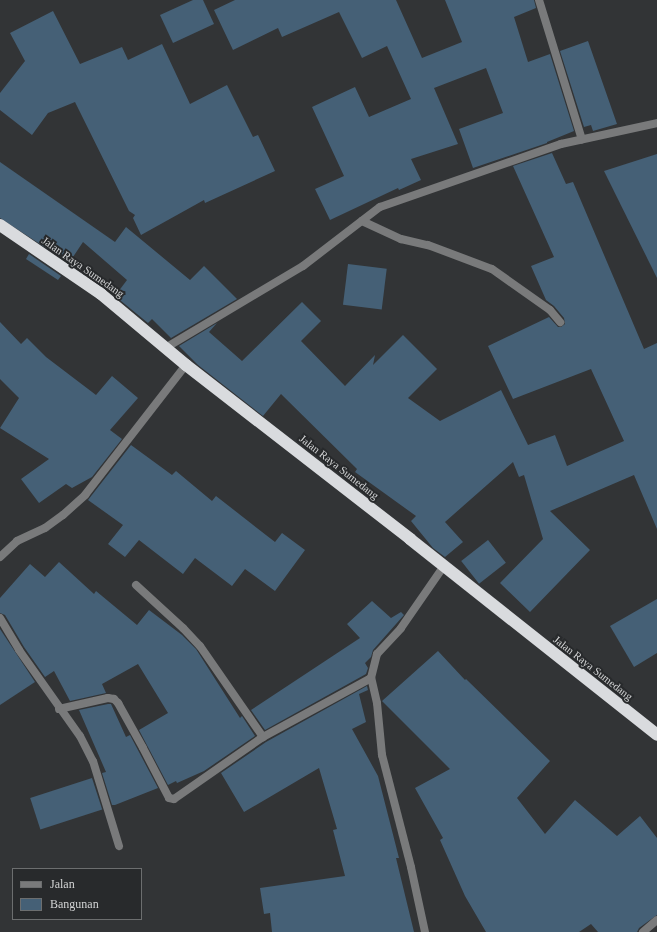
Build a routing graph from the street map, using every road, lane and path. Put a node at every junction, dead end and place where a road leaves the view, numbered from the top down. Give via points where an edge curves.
1 (539, 0) edge
2 (657, 122) edge
3 (582, 140) junction
4 (362, 221) junction
5 (0, 224) edge
6 (560, 322) dead end
7 (167, 348) junction
8 (186, 365) junction
9 (0, 557) edge
10 (444, 566) junction
11 (136, 585) dead end
12 (0, 618) edge
13 (371, 678) junction
14 (59, 709) junction
15 (657, 735) edge
16 (263, 737) junction
17 (119, 846) dead end
18 (657, 920) edge
19 (425, 932) edge
20 (643, 932) edge

1 - 3 street
2 - 3 street
3 - 4 street via 560,144 380,207
4 - 6 street via 401,239 428,245 492,269 550,310
4 - 7 street via 303,266
5 - 7 highway, Jalan Raya Sumedang via 100,294
7 - 8 highway, Jalan Raya Sumedang
8 - 9 street via 85,495 63,515 45,528 17,541
8 - 10 highway, Jalan Raya Sumedang
10 - 13 street via 401,628 377,654
10 - 15 highway, Jalan Raya Sumedang
11 - 16 street via 200,646
12 - 14 street
13 - 16 street
13 - 19 street via 377,703 382,755
14 - 16 street via 108,698 114,699 171,799
14 - 17 street via 80,736 93,761
18 - 20 street

